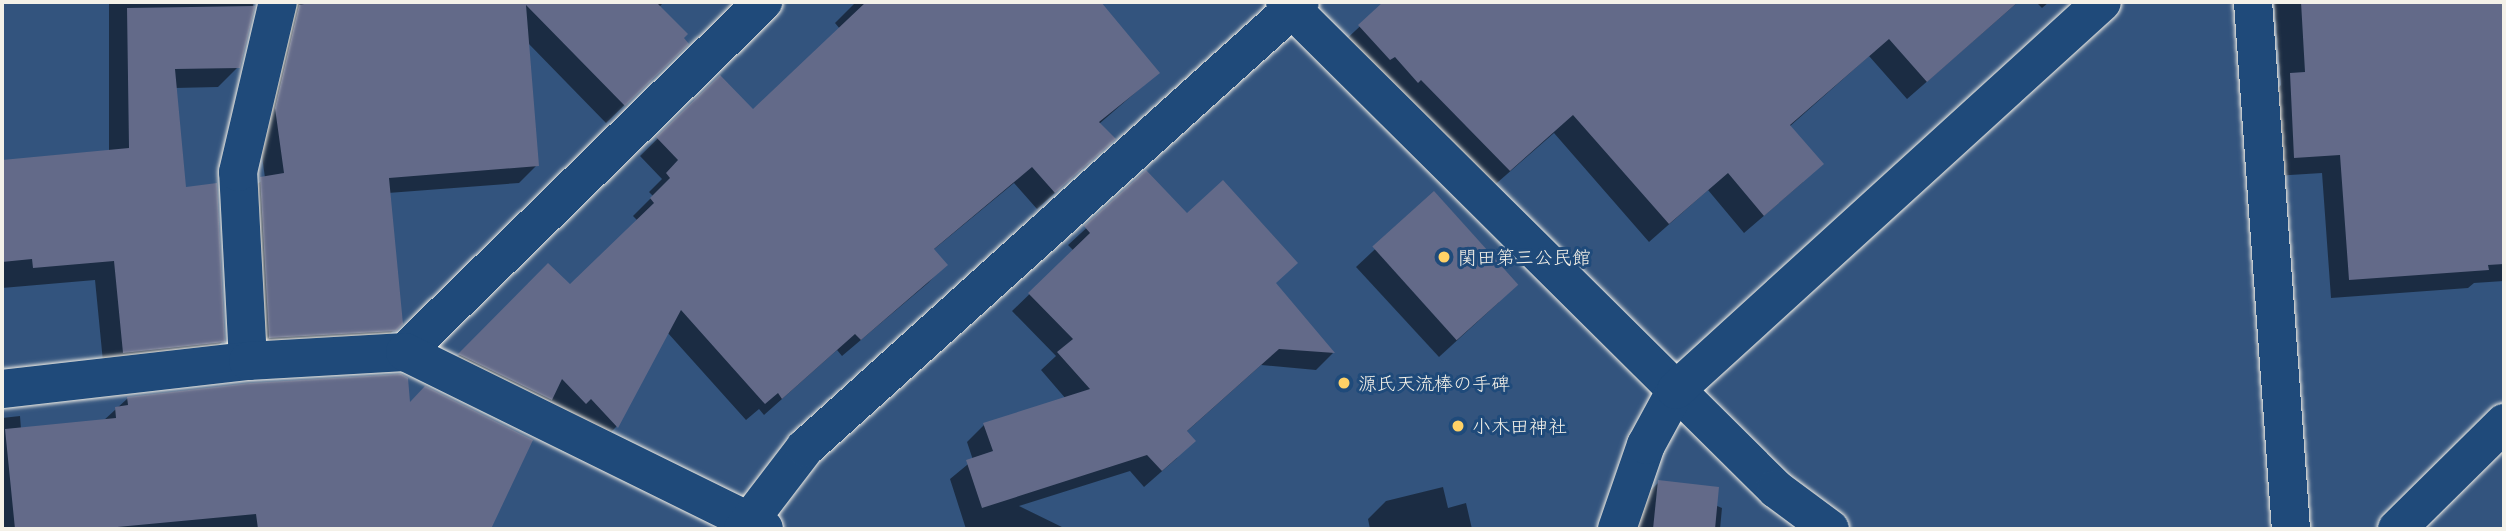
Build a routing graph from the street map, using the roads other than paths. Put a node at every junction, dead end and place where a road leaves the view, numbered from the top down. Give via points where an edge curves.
1 (278, 2) edge
2 (763, 2) edge
3 (2102, 2) edge
4 (2253, 2) edge
5 (1292, 4) edge
6 (405, 352) junction
7 (248, 361) junction
8 (2, 388) edge
9 (1676, 390) junction
10 (2504, 423) edge
11 (752, 527) edge
12 (1617, 529) edge
13 (1830, 529) edge
14 (2291, 529) edge
15 (2397, 529) edge

1 - 7 street via 238,172
2 - 6 street
3 - 9 street
4 - 14 street
5 - 9 street
5 - 11 street via 805,448
6 - 7 street
6 - 11 street
7 - 8 street
9 - 12 street via 1646,445
9 - 13 street via 1776,489
10 - 15 street

